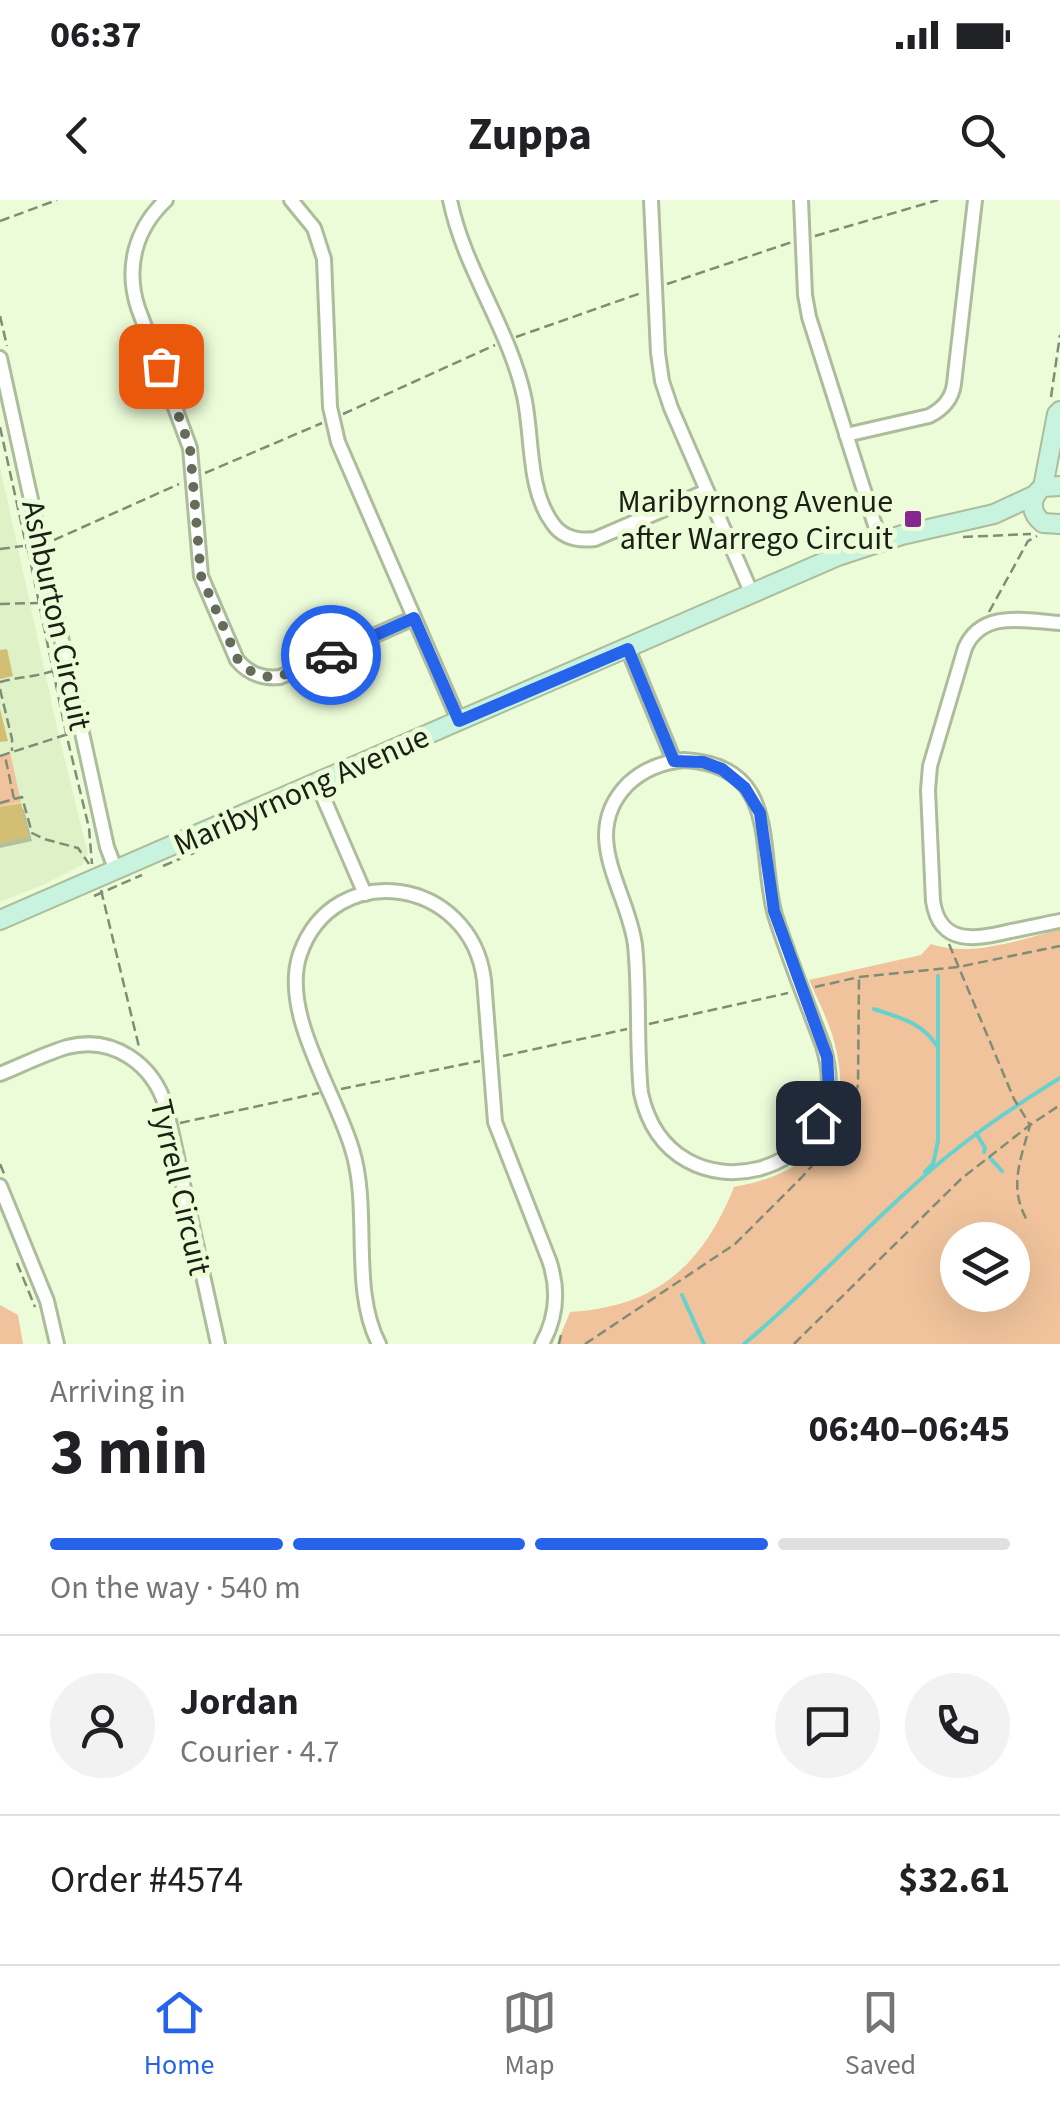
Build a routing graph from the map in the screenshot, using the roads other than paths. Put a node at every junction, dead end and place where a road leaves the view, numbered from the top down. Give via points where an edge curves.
1 (166, 200) edge
2 (291, 200) edge
3 (450, 200) edge
4 (651, 200) edge
5 (802, 200) edge
6 (975, 200) edge
7 (5, 359) edge
8 (1055, 408) edge
9 (846, 434) junction
10 (1046, 489) edge
11 (707, 491) junction
12 (994, 514) junction
13 (1060, 524) edge
14 (1036, 528) junction
15 (880, 542) junction
16 (752, 594) junction
17 (414, 618) junction
18 (1060, 624) edge
19 (628, 649) junction
20 (459, 721) junction
21 (674, 761) junction
22 (317, 783) junction
23 (116, 871) junction
24 (365, 894) junction
25 (0, 920) edge
26 (1060, 921) edge
27 (0, 1074) edge
28 (0, 1186) edge
29 (57, 1344) edge
30 (218, 1344) edge
31 (379, 1344) edge
32 (542, 1344) edge

1 - 17 street via 137,242 133,286 187,436 201,576 234,654 259,676 280,676
2 - 17 street via 314,228 324,259 332,419 342,453
3 - 11 street via 524,398 538,486 562,533 594,539
4 - 11 street via 662,381
5 - 9 street via 809,317
6 - 9 street via 951,396 929,416
7 - 23 street, Ashburton Circuit
8 - 10 street
9 - 15 street
10 - 12 street, Maribyrnong Avenue
10 - 14 street via 1032,506
11 - 16 street
12 - 14 street, Maribyrnong Avenue
12 - 15 street, Maribyrnong Avenue
13 - 14 street, Maribyrnong Avenue
15 - 16 street, Maribyrnong Avenue
16 - 19 street, Maribyrnong Avenue
17 - 20 street
18 - 26 street via 999,620 971,636 928,778 933,901 944,926 974,939
19 - 20 street, Maribyrnong Avenue
19 - 21 street
20 - 22 street, Maribyrnong Avenue
21 - 21 street via 630,783 607,827 608,856 633,935 640,1093 658,1134 682,1158 724,1173 758,1170 798,1150 818,1123 830,1079 827,1057 774,911 756,804 722,769
22 - 23 street, Maribyrnong Avenue
22 - 24 street
23 - 25 street, Maribyrnong Avenue via 100,886
24 - 31 street via 336,907 307,938 295,990 358,1172 367,1313
24 - 32 street via 420,896 450,912 476,948 498,1134 554,1282 554,1316
27 - 30 street, Tyrrell Circuit via 87,1045 116,1050 144,1068 159,1088 170,1126
28 - 29 street via 47,1301

